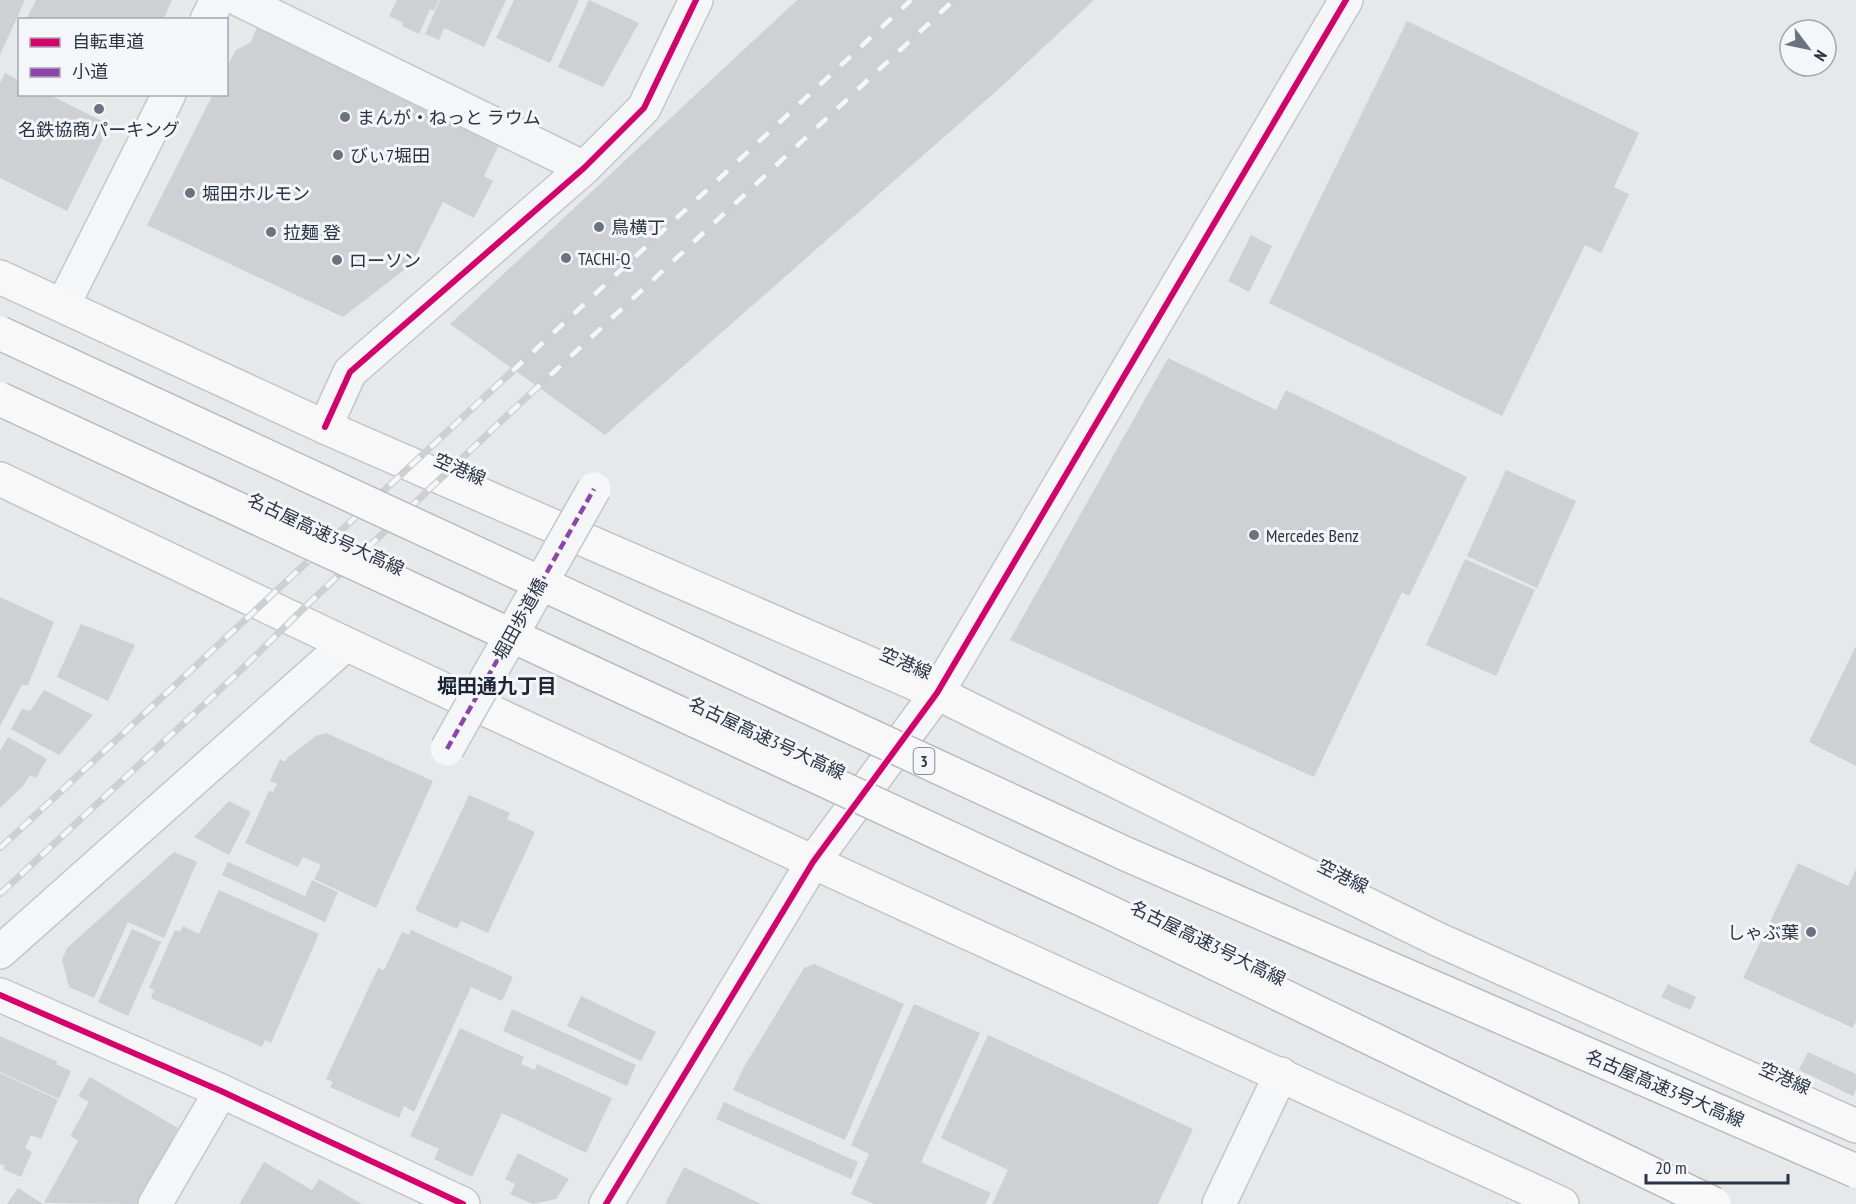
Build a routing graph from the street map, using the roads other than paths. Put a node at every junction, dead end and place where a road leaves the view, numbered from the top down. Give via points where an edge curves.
1 (217, 0) edge
2 (240, 0) edge
3 (696, 0) edge
4 (1346, 0) edge
5 (208, 18) edge
6 (168, 96) edge
7 (584, 168) junction
8 (0, 277) edge
9 (63, 305) junction
10 (0, 333) edge
11 (0, 399) edge
12 (325, 427) junction
13 (0, 479) edge
14 (594, 489) dead end
15 (346, 644) junction
16 (937, 693) junction
17 (447, 749) dead end
18 (813, 862) junction
19 (0, 952) edge
20 (0, 995) edge
21 (1281, 1074) junction
22 (221, 1091) junction
23 (1856, 1126) edge
24 (1856, 1172) edge
25 (155, 1204) edge
26 (463, 1204) edge
27 (606, 1204) edge
28 (1219, 1204) edge
29 (1562, 1204) edge
30 (1714, 1204) edge

1 - 5 street
2 - 7 street
3 - 7 street via 644,108
4 - 16 street
6 - 9 street
7 - 12 street via 350,372
8 - 9 main road, 空港線
9 - 12 main road, 空港線
10 - 24 main road, 名古屋高速3号大高線 / 3, bridge via 1126,854
11 - 30 main road, 名古屋高速3号大高線, bridge via 1094,905
12 - 16 main road, 空港線
13 - 15 main road
14 - 17 street, 堀田歩道橋, bridge
15 - 18 main road
15 - 19 street
16 - 18 street
16 - 23 main road, 空港線 via 1437,939
18 - 21 main road
18 - 27 street
20 - 22 street
21 - 28 street
21 - 29 main road
22 - 25 street
22 - 26 street

